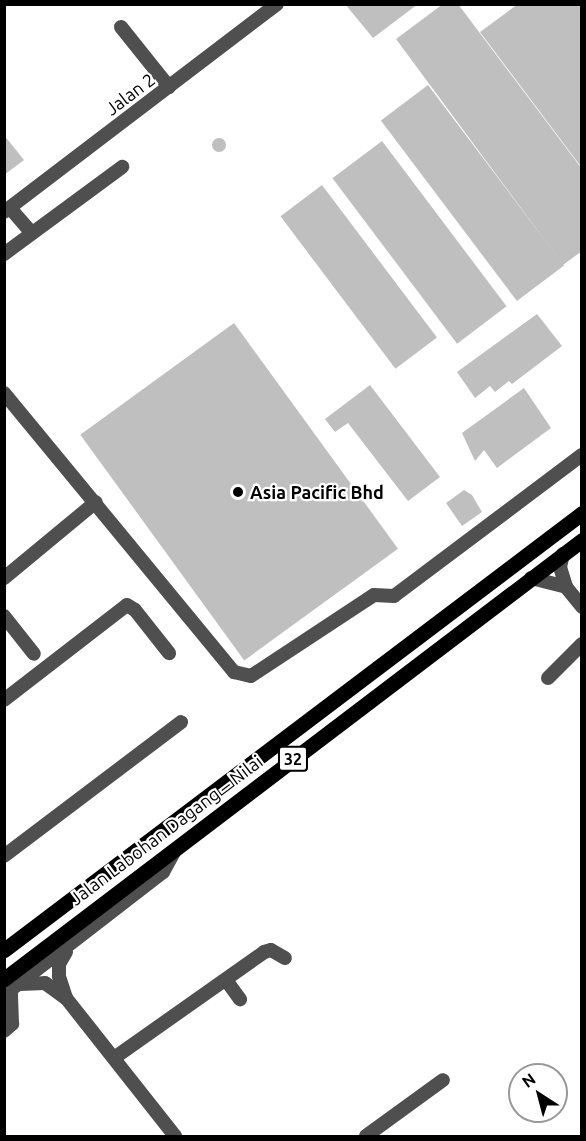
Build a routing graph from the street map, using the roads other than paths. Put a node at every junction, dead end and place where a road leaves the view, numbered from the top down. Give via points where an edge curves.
1 (277, 4) edge
2 (121, 27) dead end
3 (169, 87) junction
4 (122, 167) dead end
5 (7, 210) edge
6 (32, 233) junction
7 (4, 254) edge
8 (4, 393) edge
9 (582, 455) edge
10 (96, 502) junction
11 (582, 513) edge
12 (582, 540) edge
13 (563, 554) junction
14 (531, 578) junction
15 (4, 579) edge
16 (566, 587) junction
17 (582, 607) edge
18 (6, 621) edge
19 (582, 644) edge
20 (169, 653) dead end
21 (34, 654) dead end
22 (548, 678) dead end
23 (4, 700) edge
24 (181, 722) dead end
25 (177, 846) junction
26 (6, 852) edge
27 (68, 947) junction
28 (4, 950) edge
29 (285, 958) dead end
30 (226, 980) junction
31 (10, 987) edge
32 (66, 998) junction
33 (240, 999) dead end
34 (4, 1031) edge
35 (114, 1058) junction
36 (443, 1080) dead end
37 (175, 1137) edge
38 (366, 1137) edge

1 - 3 street, Jalan 2
2 - 3 street
3 - 5 street, Jalan 2
4 - 6 street
5 - 6 street
6 - 7 street
8 - 10 street via 43,444
9 - 10 street via 394,596 374,595 251,676 234,672
10 - 15 street
11 - 28 main road, Jalan Labohan Dagang ‒ Nilai / 32
12 - 13 main road, Jalan Labohan Dagang ‒ Nilai / 32
13 - 14 main road, Jalan Labohan Dagang ‒ Nilai / 32
13 - 16 street via 560,567
14 - 16 street
14 - 25 main road, Jalan Labohan Dagang ‒ Nilai / 32
16 - 17 street
18 - 21 street
19 - 22 street
20 - 23 street via 127,605
24 - 26 street
25 - 27 street via 163,872
25 - 31 main road, Jalan Labohan Dagang ‒ Nilai / 32
27 - 31 street
27 - 32 street via 59,964
29 - 30 street via 271,950 264,952
30 - 33 street
30 - 35 street
31 - 32 street via 45,983
31 - 34 street via 12,1024
32 - 35 street
35 - 37 street
36 - 38 street

